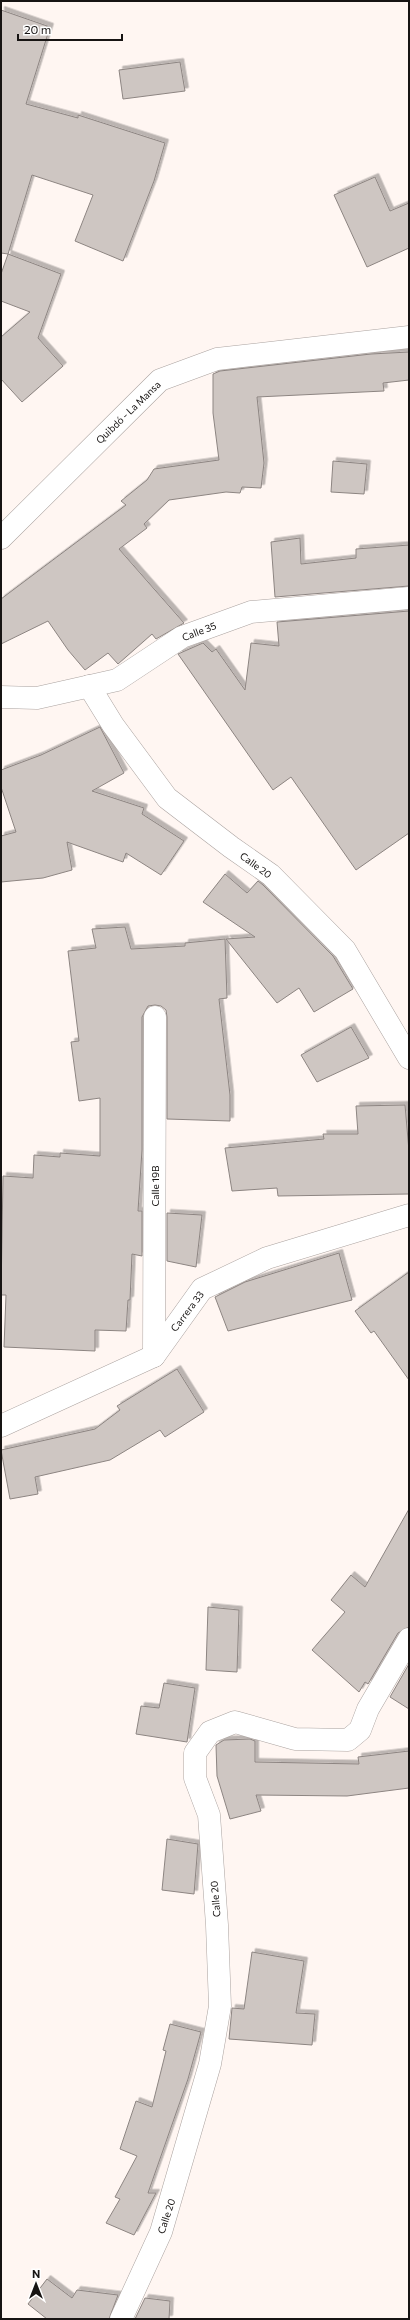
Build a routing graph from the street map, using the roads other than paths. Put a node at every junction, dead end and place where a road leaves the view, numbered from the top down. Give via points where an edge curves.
1 (409, 337) edge
2 (1, 538) edge
3 (409, 598) edge
4 (89, 686) junction
5 (1, 697) edge
6 (155, 1017) dead end
7 (409, 1058) edge
8 (408, 1217) edge
9 (154, 1356) junction
10 (1, 1426) edge
11 (409, 1639) edge
12 (121, 2319) edge

1 - 2 street, Quibdó - La Mansa via 217,358 160,380
3 - 4 street, Calle 35 via 251,612 182,637 117,680
4 - 5 street, Calle 35 via 37,698
4 - 7 street, Calle 20 via 112,725 167,798 272,875 345,950
6 - 9 street, Calle 19B
8 - 9 street, Carrera 33 via 267,1258 202,1289
9 - 10 street, Carrera 33
11 - 12 street, Calle 20 via 368,1708 360,1730 348,1740 294,1739 235,1722 210,1732 196,1753 196,1778 209,1816 220,2006 210,2064 162,2232

